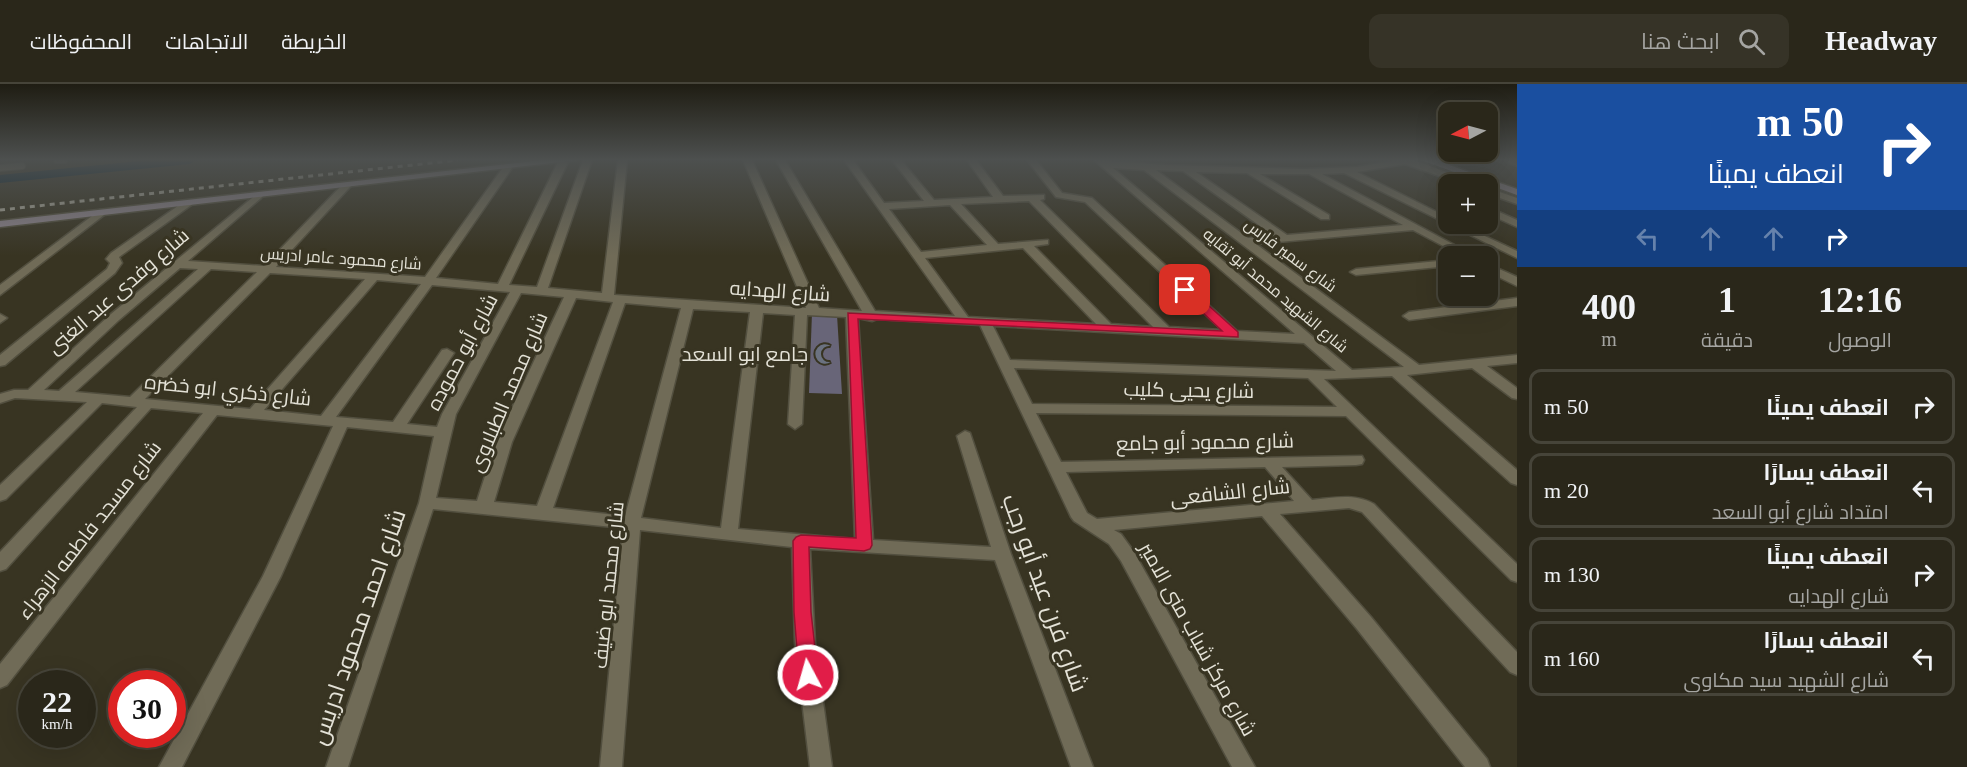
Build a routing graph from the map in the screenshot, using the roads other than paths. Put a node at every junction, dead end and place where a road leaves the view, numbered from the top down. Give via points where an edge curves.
1 (289, 192) edge
2 (340, 192) edge
3 (490, 192) edge
4 (552, 192) edge
5 (577, 192) edge
6 (621, 192) edge
7 (760, 192) edge
8 (799, 192) edge
9 (871, 192) edge
10 (922, 192) edge
11 (994, 192) edge
12 (1058, 192) edge
13 (1134, 192) edge
14 (1179, 192) edge
15 (1218, 192) edge
16 (1285, 192) edge
17 (1354, 192) edge
18 (1388, 192) edge
19 (1498, 194) edge
20 (258, 195) junction
21 (1062, 196) junction
22 (1032, 198) junction
23 (1000, 200) junction
24 (1517, 201) edge
25 (953, 202) junction
26 (189, 203) junction
27 (931, 203) junction
28 (881, 206) junction
29 (100, 213) junction
30 (1498, 215) edge
31 (1325, 217) dead end
32 (1438, 217) edge
33 (0, 224) edge
34 (1517, 224) edge
35 (1414, 227) junction
36 (1473, 234) edge
37 (1284, 238) junction
38 (1044, 242) dead end
39 (1245, 242) junction
40 (1026, 244) junction
41 (1450, 246) edge
42 (995, 247) junction
43 (1517, 255) edge
44 (917, 256) junction
45 (178, 264) junction
46 (1438, 264) edge
47 (208, 266) junction
48 (1517, 268) edge
49 (266, 269) junction
50 (1498, 269) edge
51 (1356, 272) dead end
52 (1498, 272) edge
53 (374, 276) junction
54 (428, 281) junction
55 (1517, 282) edge
56 (501, 289) junction
57 (517, 290) junction
58 (0, 291) edge
59 (541, 292) junction
60 (571, 295) junction
61 (614, 299) junction
62 (1517, 302) edge
63 (688, 305) junction
64 (757, 309) junction
65 (808, 313) junction
66 (852, 316) junction
67 (872, 316) junction
68 (1409, 316) dead end
69 (966, 321) junction
70 (985, 322) junction
71 (1108, 329) junction
72 (1166, 332) junction
73 (1234, 335) junction
74 (1308, 339) junction
75 (447, 353) dead end
76 (1517, 359) edge
77 (0, 362) edge
78 (1474, 363) junction
79 (1005, 364) junction
80 (1417, 370) junction
81 (1395, 372) junction
82 (1312, 375) junction
83 (1350, 375) junction
84 (32, 394) junction
85 (63, 395) junction
86 (1517, 395) edge
87 (4, 397) edge
88 (99, 398) junction
89 (141, 402) junction
90 (1027, 408) junction
91 (214, 409) junction
92 (1350, 412) junction
93 (252, 414) junction
94 (334, 422) junction
95 (795, 424) dead end
96 (397, 428) junction
97 (443, 432) junction
98 (965, 436) dead end
99 (1356, 460) dead end
100 (1269, 462) junction
101 (1056, 466) junction
102 (1517, 478) edge
103 (0, 495) edge
104 (427, 503) junction
105 (484, 506) junction
106 (1308, 506) junction
107 (1266, 509) junction
108 (543, 512) junction
109 (632, 521) junction
110 (1094, 526) junction
111 (729, 535) junction
112 (801, 541) junction
113 (864, 545) junction
114 (1002, 554) junction
115 (0, 564) edge
116 (1517, 575) edge
117 (1517, 666) edge
118 (0, 679) edge
119 (170, 767) edge
120 (337, 767) edge
121 (611, 767) edge
122 (821, 767) edge
123 (1082, 767) edge
124 (1244, 767) edge
125 (1479, 767) edge

1 - 20 street
2 - 49 street
3 - 54 street
4 - 56 street
5 - 59 street
6 - 61 street
7 - 65 street
8 - 67 street
9 - 28 street
10 - 27 street
11 - 23 street
12 - 21 street
13 - 74 street, شارع الشهيد محمد أبو تقايه
14 - 39 street, شارع سمير فارس
15 - 37 street
16 - 31 street
17 - 35 street
18 - 32 street
19 - 24 street
20 - 26 street
20 - 45 street, شارع وفدى عبد الغنى
21 - 22 street
21 - 73 street via 1088,200
22 - 23 street
22 - 72 street
23 - 25 street
25 - 27 street
25 - 42 street
26 - 29 street
26 - 77 street via 115,255 111,271
27 - 28 street
28 - 44 street
29 - 33 street
29 - 58 street
30 - 34 street
35 - 37 street
35 - 41 street
36 - 43 street
37 - 39 street
38 - 40 street
39 - 80 street, شارع سمير فارس
40 - 42 street
40 - 71 street
42 - 44 street
44 - 69 street
45 - 47 street, شارع محمود عامر ادريس
45 - 84 street, شارع وفدى عبد الغنى
46 - 51 street
47 - 49 street, شارع محمود عامر ادريس
47 - 85 street
48 - 50 street
49 - 53 street, شارع محمود عامر ادريس
49 - 89 street
52 - 55 street
53 - 54 street, شارع محمود عامر ادريس
53 - 93 street
54 - 56 street, شارع محمود عامر ادريس
54 - 94 street
56 - 57 street, شارع الهدايه
57 - 59 street, شارع الهدايه
57 - 97 street, شارع أبو حموده via 457,398
59 - 60 street, شارع الهدايه
60 - 61 street, شارع الهدايه
60 - 105 street, شارع محمد الطبلاوى via 504,442
61 - 63 street, شارع الهدايه
61 - 108 street
62 - 68 street
63 - 64 street, شارع الهدايه
63 - 109 street, شارع محمد ابو ضيف
64 - 65 street, شارع الهدايه
64 - 111 street
65 - 66 street, شارع الهدايه
65 - 95 street
66 - 67 street, شارع الهدايه
66 - 113 street
67 - 69 street, شارع الهدايه
69 - 70 street, شارع الهدايه
70 - 71 street, شارع الهدايه
70 - 79 street, شارع مركز شباب منى الامير
71 - 72 street, شارع الهدايه
72 - 73 street, شارع الهدايه
73 - 74 street, شارع الهدايه
74 - 83 street, شارع الشهيد محمد أبو تقايه
75 - 96 street
76 - 78 street
78 - 80 street
78 - 86 street
79 - 82 street
79 - 90 street, شارع مركز شباب منى الامير
80 - 81 street
81 - 83 street
81 - 102 street
82 - 83 street
82 - 92 street
84 - 85 street, شارع ذكري ابو خضره
84 - 87 street, شارع ذكري ابو خضره
85 - 88 street, شارع ذكري ابو خضره
88 - 89 street, شارع ذكري ابو خضره
88 - 103 street
89 - 91 street, شارع ذكري ابو خضره
89 - 115 street
90 - 92 street, شارع يحيى كليب
90 - 101 street, شارع مركز شباب منى الامير
91 - 93 street, شارع ذكري ابو خضره
91 - 118 street, شارع مسجد فاطمه الزهراء
92 - 116 street
93 - 94 street, شارع ذكري ابو خضره
94 - 96 street, شارع ذكري ابو خضره
94 - 119 street via 285,549
96 - 97 street, شارع ذكري ابو خضره
97 - 104 street, شارع أبو حموده
98 - 114 street, شارع فرن عيد أبو رجب
99 - 100 street, شارع محمود أبو جامع
100 - 101 street, شارع محمود أبو جامع
100 - 106 street
101 - 110 street, شارع مركز شباب منى الامير via 1080,517
104 - 105 street
104 - 120 street, شارع احمد محمود ادريس
105 - 108 street
106 - 107 street, شارع الشافعى
106 - 117 street, شارع الشافعى via 1354,502 1368,508
107 - 110 street, شارع الشافعى
107 - 125 street
108 - 109 street
109 - 111 street
109 - 121 street, شارع محمد ابو ضيف
110 - 124 street, شارع مركز شباب منى الامير via 1115,539 1128,557
111 - 112 street
112 - 113 street
112 - 122 street via 805,643
113 - 114 street
114 - 123 street, شارع فرن عيد أبو رجب

